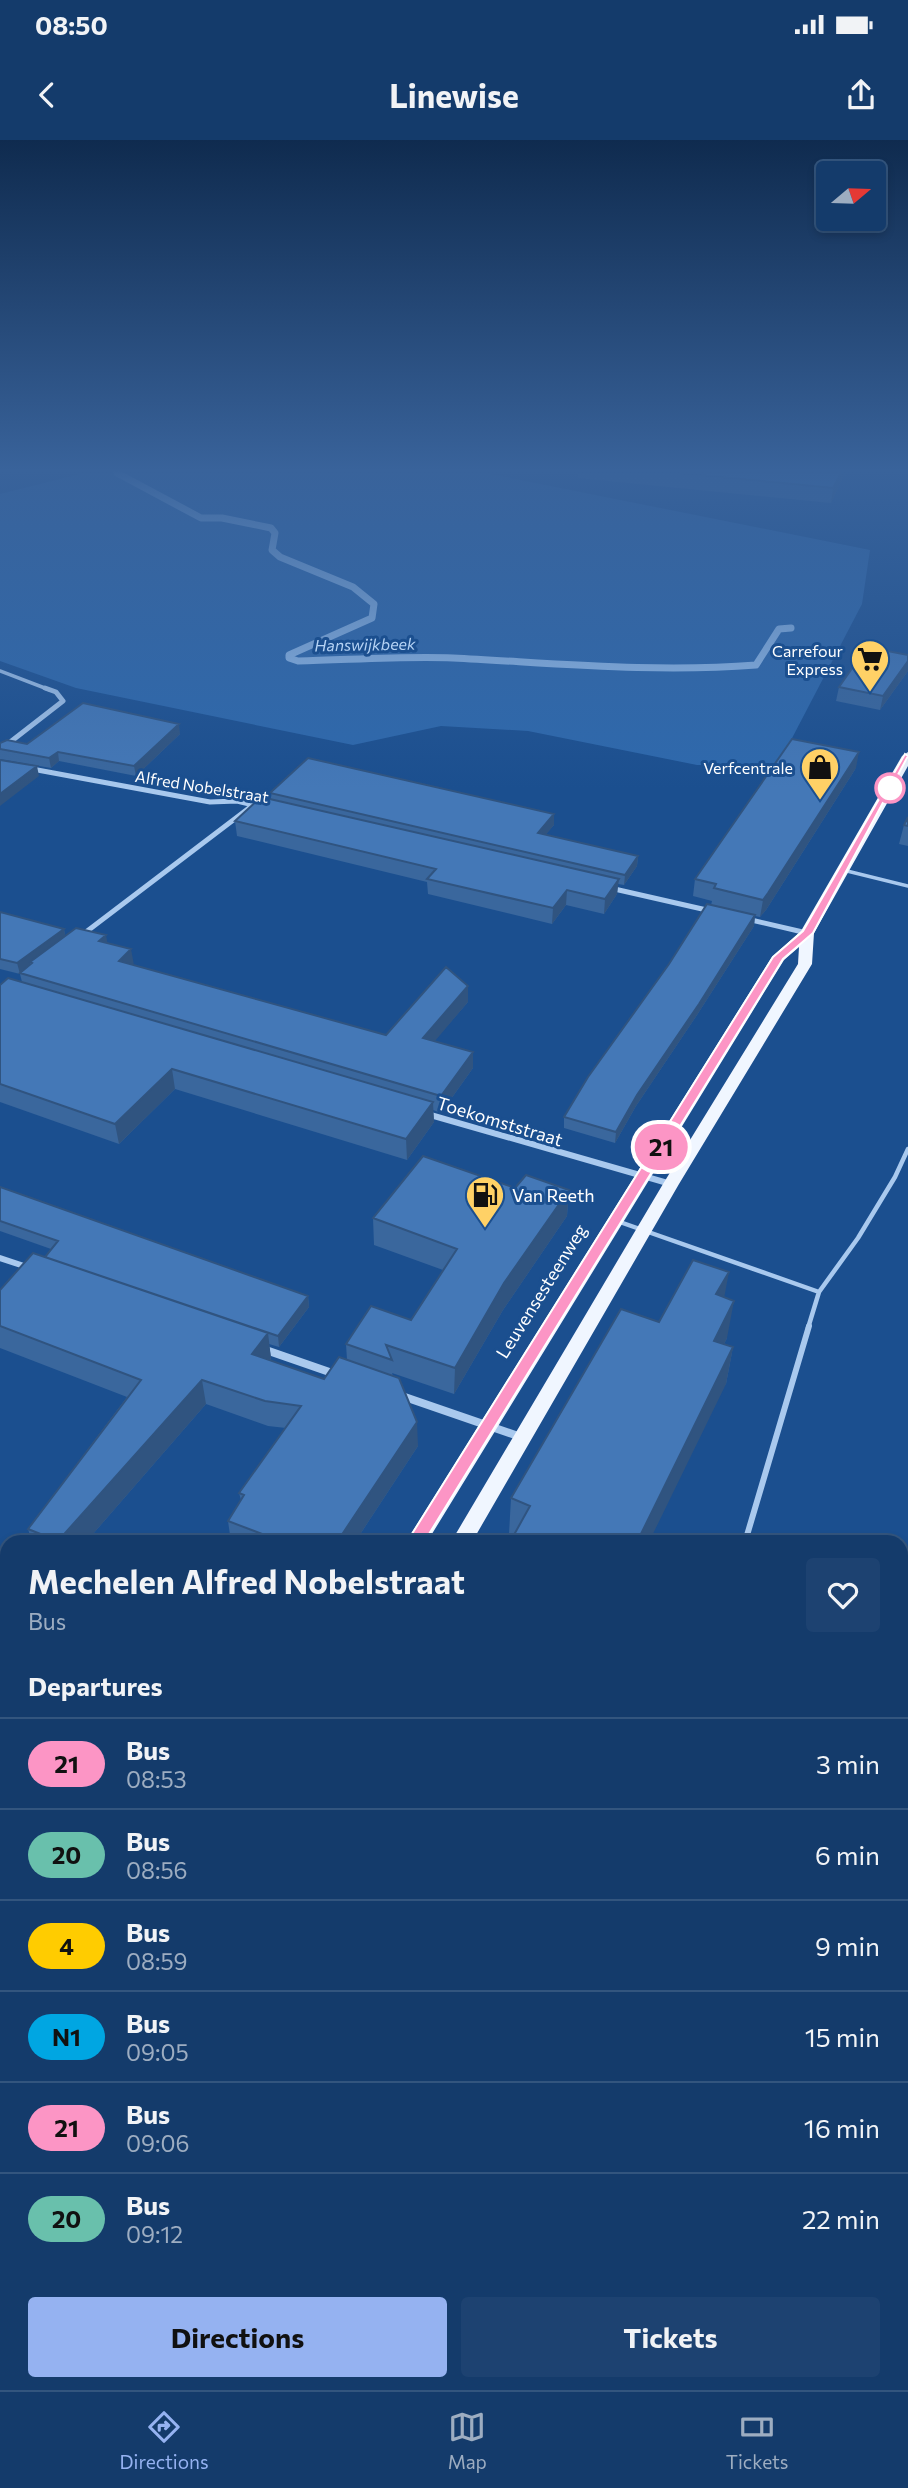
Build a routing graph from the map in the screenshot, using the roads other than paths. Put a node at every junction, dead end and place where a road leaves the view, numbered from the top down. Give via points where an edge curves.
1 (0, 671) edge
2 (0, 750) edge
3 (908, 756) edge
4 (26, 768) edge
5 (253, 805) junction
6 (267, 808) edge
7 (843, 870) junction
8 (908, 886) edge
9 (606, 887) edge
10 (715, 912) edge
11 (742, 918) edge
12 (807, 933) junction
13 (74, 940) edge
14 (419, 1112) edge
15 (908, 1149) edge
16 (643, 1176) junction
17 (671, 1184) junction
18 (616, 1220) junction
19 (643, 1230) junction
20 (0, 1258) edge
21 (39, 1271) edge
22 (819, 1292) junction
23 (259, 1348) edge
24 (351, 1379) edge
25 (390, 1392) edge
26 (488, 1426) junction
27 (524, 1438) junction
28 (420, 1535) edge
29 (464, 1535) edge
30 (747, 1535) edge

1 - 2 street via 62,696 63,701
3 - 7 main road, Leuvensesteenweg
4 - 5 street, Alfred Nobelstraat via 210,802
5 - 6 street, Alfred Nobelstraat
5 - 13 street
7 - 8 lane
7 - 12 main road, Leuvensesteenweg
9 - 10 street
11 - 12 street
12 - 16 main road, Leuvensesteenweg via 779,957
12 - 17 main road, Leuvensesteenweg via 805,964
14 - 16 street, Toekomststraat
15 - 22 lane via 858,1238
16 - 17 street, Toekomststraat
16 - 18 main road, Leuvensesteenweg
17 - 19 main road, Leuvensesteenweg
18 - 19 lane
18 - 26 main road, Leuvensesteenweg
19 - 22 lane
19 - 27 main road, Leuvensesteenweg
20 - 21 street
22 - 30 lane
23 - 24 street
25 - 26 street
26 - 27 street
26 - 28 main road, Leuvensesteenweg
27 - 29 main road, Leuvensesteenweg

